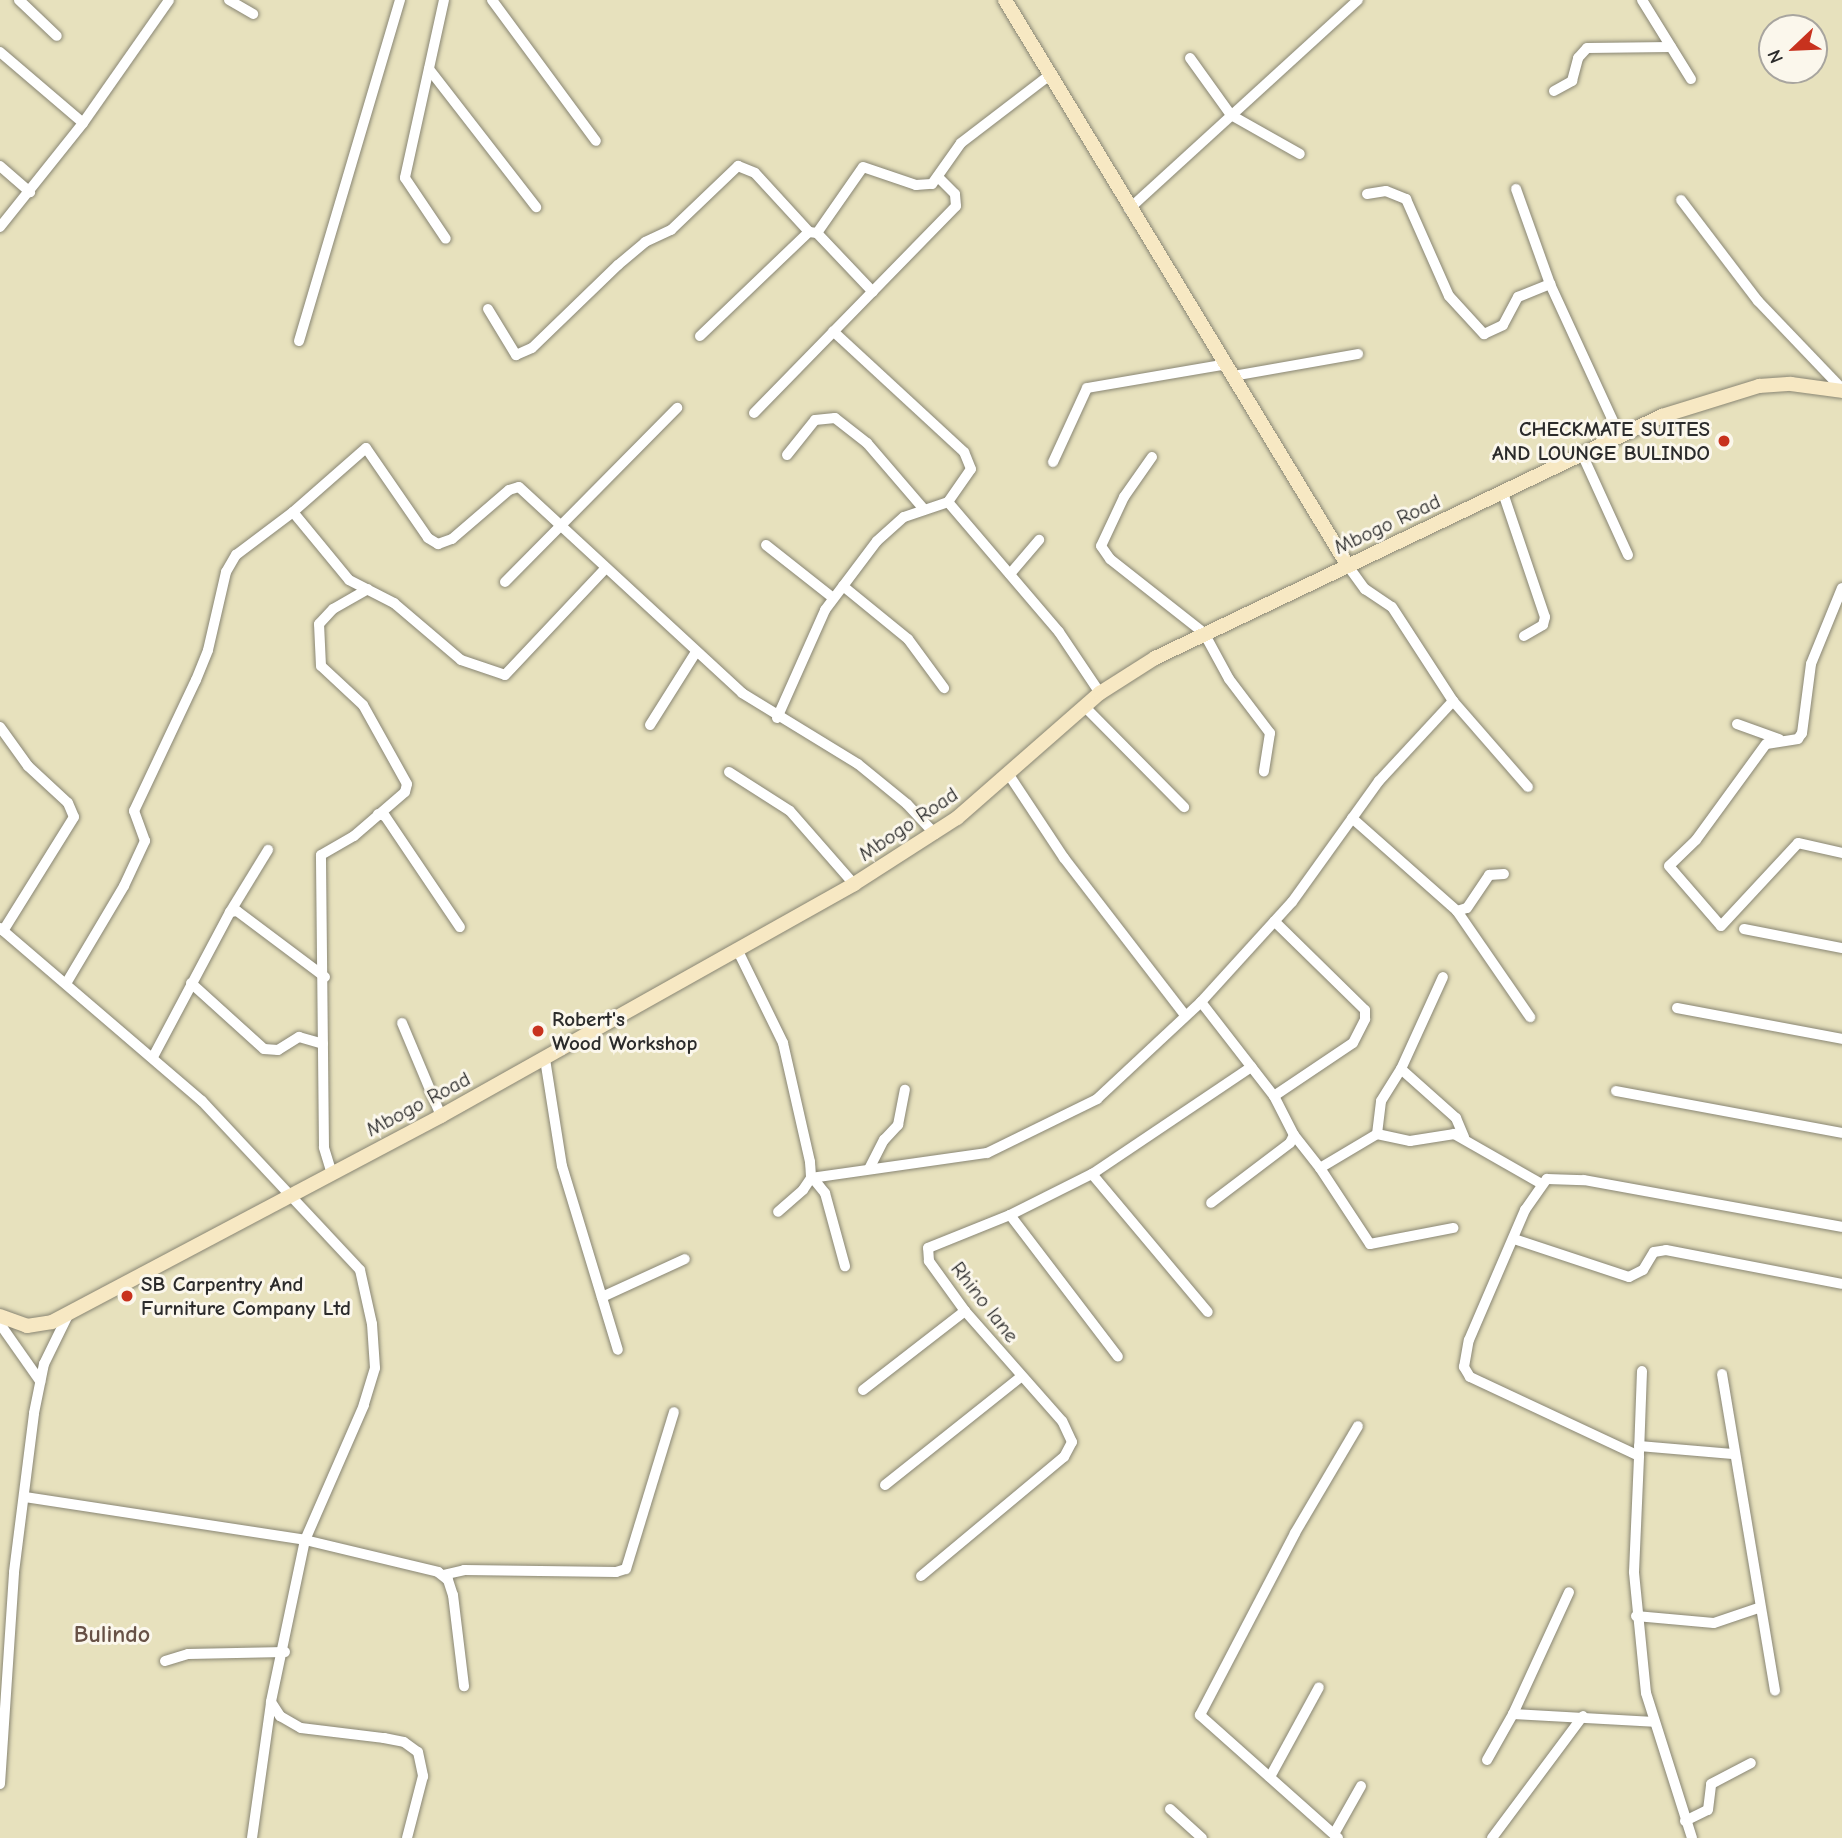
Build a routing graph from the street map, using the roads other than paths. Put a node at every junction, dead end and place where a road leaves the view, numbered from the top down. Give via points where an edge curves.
1 (19, 0) edge
2 (169, 0) edge
3 (229, 0) edge
4 (400, 0) edge
5 (444, 0) edge
6 (492, 0) edge
7 (1005, 0) edge
8 (1358, 0) edge
9 (1642, 0) edge
10 (253, 14) dead end
11 (57, 36) dead end
12 (1671, 47) junction
13 (0, 52) edge
14 (1190, 58) dead end
15 (429, 69) junction
16 (1051, 74) junction
17 (1691, 79) dead end
18 (1554, 91) dead end
19 (1230, 116) junction
20 (83, 123) junction
21 (596, 141) dead end
22 (1300, 154) dead end
23 (0, 166) edge
24 (938, 177) junction
25 (1516, 189) dead end
26 (30, 192) junction
27 (1367, 194) dead end
28 (1681, 200) dead end
29 (536, 207) dead end
30 (1129, 209) junction
31 (0, 228) edge
32 (813, 232) junction
33 (446, 239) dead end
34 (1550, 284) junction
35 (873, 292) junction
36 (488, 309) dead end
37 (833, 331) junction
38 (700, 335) dead end
39 (299, 341) dead end
40 (1358, 354) dead end
41 (1230, 370) junction
42 (1842, 390) edge
43 (677, 408) dead end
44 (754, 413) dead end
45 (1620, 436) junction
46 (1582, 454) junction
47 (787, 455) dead end
48 (1152, 457) dead end
49 (1053, 462) dead end
50 (1503, 493) junction
51 (948, 502) junction
52 (923, 508) junction
53 (293, 512) junction
54 (560, 528) junction
55 (1039, 540) dead end
56 (766, 545) dead end
57 (1628, 555) dead end
58 (1348, 566) junction
59 (605, 569) junction
60 (1010, 574) junction
61 (505, 582) dead end
62 (843, 586) junction
63 (1842, 588) edge
64 (368, 589) junction
65 (833, 598) junction
66 (1204, 633) junction
67 (1524, 636) dead end
68 (696, 652) junction
69 (944, 688) dead end
70 (1100, 693) junction
71 (1453, 701) junction
72 (1085, 707) junction
73 (777, 718) junction
74 (1737, 724) dead end
75 (650, 725) dead end
76 (0, 727) edge
77 (1779, 739) junction
78 (729, 772) dead end
79 (1264, 772) dead end
80 (1009, 775) junction
81 (1528, 787) dead end
82 (1184, 807) dead end
83 (378, 814) junction
84 (1352, 818) junction
85 (935, 834) junction
86 (268, 850) dead end
87 (1842, 853) edge
88 (1504, 874) dead end
89 (854, 884) junction
90 (1457, 911) junction
91 (230, 912) junction
92 (1274, 921) junction
93 (460, 927) dead end
94 (1, 929) edge
95 (1744, 929) dead end
96 (1842, 948) edge
97 (737, 949) junction
98 (325, 977) junction
99 (1443, 977) dead end
100 (67, 982) junction
101 (191, 983) junction
102 (1201, 1002) junction
103 (1677, 1008) dead end
104 (1185, 1015) junction
105 (1530, 1017) dead end
106 (401, 1024) dead end
107 (1842, 1039) edge
108 (323, 1044) junction
109 (153, 1057) junction
110 (545, 1059) junction
111 (1251, 1067) junction
112 (1401, 1069) junction
113 (905, 1090) dead end
114 (1616, 1091) dead end
115 (1274, 1096) junction
116 (441, 1116) junction
117 (1842, 1133) edge
118 (1377, 1134) junction
119 (1294, 1135) junction
120 (1464, 1137) junction
121 (1320, 1168) junction
122 (869, 1169) junction
123 (332, 1174) junction
124 (1092, 1174) junction
125 (812, 1177) junction
126 (1540, 1183) junction
127 (291, 1198) junction
128 (1211, 1203) dead end
129 (778, 1212) dead end
130 (1010, 1216) junction
131 (1842, 1227) edge
132 (1453, 1228) dead end
133 (1514, 1239) junction
134 (685, 1259) dead end
135 (845, 1266) dead end
136 (1842, 1284) edge
137 (602, 1297) junction
138 (965, 1311) junction
139 (1208, 1312) dead end
140 (69, 1313) junction
141 (0, 1316) edge
142 (0, 1324) edge
143 (618, 1350) dead end
144 (1118, 1357) dead end
145 (1642, 1371) dead end
146 (1722, 1374) dead end
147 (1021, 1377) junction
148 (40, 1381) junction
149 (863, 1390) dead end
150 (674, 1412) dead end
151 (1358, 1426) dead end
152 (1639, 1451) junction
153 (1733, 1454) junction
154 (885, 1485) dead end
155 (26, 1497) junction
156 (305, 1540) junction
157 (443, 1575) junction
158 (921, 1576) dead end
159 (1569, 1592) dead end
160 (1758, 1608) junction
161 (1636, 1616) junction
162 (285, 1652) junction
163 (5, 1660) edge
164 (165, 1661) dead end
165 (464, 1686) dead end
166 (1319, 1687) dead end
167 (1775, 1691) dead end
168 (271, 1702) junction
169 (1513, 1714) junction
170 (1583, 1716) junction
171 (1654, 1722) junction
172 (1487, 1760) dead end
173 (1751, 1763) dead end
174 (1270, 1777) junction
175 (0, 1784) edge
176 (1361, 1786) dead end
177 (1170, 1809) dead end
178 (1685, 1821) junction
179 (1336, 1836) edge
180 (252, 1838) edge
181 (407, 1838) edge
182 (1202, 1838) edge
183 (1492, 1838) edge
184 (1692, 1838) edge

1 - 11 street
2 - 20 street
3 - 10 street
4 - 39 street
5 - 15 street
6 - 21 street
7 - 16 main road
8 - 19 street
9 - 12 street
12 - 17 street
12 - 18 street via 1587,48 1578,58 1572,81
13 - 20 street
14 - 19 street
15 - 29 street
15 - 33 street via 405,178
16 - 24 street via 961,143
16 - 30 main road
19 - 22 street
19 - 30 street
20 - 26 street
23 - 26 street
24 - 32 street via 924,187 863,167
24 - 35 street via 955,194 956,206
25 - 34 street
26 - 31 street
27 - 34 street via 1386,191 1406,200 1449,296 1484,334 1503,325 1518,297
28 - 42 street via 1758,301
30 - 41 main road
32 - 35 street
32 - 36 street via 755,173 738,166 671,230 627,257 532,348 516,355
32 - 38 street
34 - 45 street
35 - 37 street
37 - 44 street
37 - 51 street via 970,459 971,469
40 - 41 street
41 - 49 street via 1087,388
41 - 58 main road
42 - 45 main road, Mbogo Road via 1791,384 1735,390
43 - 54 street
45 - 46 main road, Mbogo Road
46 - 50 main road, Mbogo Road
46 - 57 street
47 - 52 street via 815,420 835,418 867,443
48 - 66 street via 1137,475 1101,545 1110,559
50 - 58 main road, Mbogo Road
50 - 67 street via 1545,617 1543,625
51 - 52 street
51 - 60 street
52 - 62 street via 889,528
53 - 54 street via 366,448 433,542 452,539 517,486
53 - 64 street via 342,574
53 - 100 street via 229,564 208,650 134,811 145,841
54 - 59 street
54 - 61 street
55 - 60 street
56 - 65 street
58 - 66 main road, Mbogo Road
58 - 71 street via 1365,589 1392,607
59 - 64 street via 505,675 461,660 394,603
59 - 68 street
60 - 70 street via 1059,632
62 - 65 street
62 - 69 street via 908,639
63 - 77 street via 1811,664 1802,733 1798,739
64 - 83 street via 333,609 319,624 321,666 363,705 407,784 405,792
65 - 73 street via 795,670
66 - 70 main road, Mbogo Road via 1130,671
66 - 79 street via 1229,679 1270,733
68 - 73 street
68 - 75 street
70 - 72 main road, Mbogo Road
71 - 81 street
71 - 84 street via 1400,756
72 - 80 main road, Mbogo Road
72 - 82 street
73 - 85 street via 858,764
74 - 77 street
76 - 94 street via 28,766 68,803 74,817
77 - 87 street via 1766,744 1696,841 1669,866 1721,926 1798,843
78 - 89 street via 790,811
80 - 85 main road, Mbogo Road
80 - 104 street via 1064,858
83 - 93 street via 385,816
83 - 98 street via 321,855
84 - 90 street
84 - 92 street
85 - 89 main road, Mbogo Road
86 - 91 street
88 - 90 street via 1489,875 1467,908
89 - 97 main road, Mbogo Road
90 - 105 street
91 - 98 street via 237,911
91 - 101 street
92 - 102 street
92 - 115 street via 1365,1010 1353,1042
94 - 100 street
95 - 96 street
97 - 110 main road, Mbogo Road
97 - 125 street via 783,1044
98 - 108 street
99 - 112 street
100 - 109 street
101 - 108 street via 264,1049 278,1050 299,1037
101 - 109 street
102 - 104 street
102 - 111 street
103 - 107 street
104 - 122 street via 1108,1090 1074,1114 987,1153 949,1162
106 - 116 street
108 - 123 street via 325,1157
109 - 127 street via 226,1124
110 - 116 main road, Mbogo Road
110 - 137 street via 562,1166
111 - 115 street
111 - 124 street, Rhino lane
112 - 118 street via 1381,1101
112 - 120 street via 1456,1118
113 - 122 street via 898,1125
114 - 117 street
115 - 119 street
116 - 123 main road, Mbogo Road
118 - 120 street via 1410,1141 1454,1134
118 - 121 street
119 - 121 street
119 - 128 street via 1290,1143
120 - 126 street
121 - 132 street via 1370,1244
122 - 125 street
123 - 127 main road, Mbogo Road
124 - 130 street, Rhino lane
124 - 139 street
125 - 129 street
125 - 135 street via 825,1194
126 - 131 street via 1560,1176
126 - 133 street
127 - 140 main road, Mbogo Road
127 - 156 street via 360,1270 376,1349 364,1405
130 - 138 street, Rhino lane via 929,1248 929,1261
130 - 144 street
133 - 136 street via 1629,1277 1643,1270 1654,1252 1665,1250
133 - 152 street via 1469,1340 1465,1371 1483,1385
134 - 137 street
137 - 143 street
138 - 147 street, Rhino lane
138 - 149 street
140 - 141 main road, Mbogo Road via 40,1326
140 - 148 street via 54,1338
142 - 148 street
145 - 152 street
146 - 153 street
147 - 154 street
147 - 158 street, Rhino lane via 1062,1421 1072,1441 1070,1450
148 - 155 street
150 - 157 street via 626,1569 464,1570
151 - 174 street via 1201,1713 1206,1723
152 - 153 street
152 - 161 street
153 - 160 street
155 - 156 street
155 - 163 street
156 - 157 street
156 - 162 street
157 - 165 street via 453,1595
159 - 169 street
160 - 161 street via 1714,1623
160 - 167 street
161 - 171 street
162 - 164 street via 188,1654
162 - 168 street
163 - 175 street
166 - 174 street
168 - 180 street
168 - 181 street via 280,1716 301,1728 404,1742 418,1752 424,1776
169 - 170 street
169 - 172 street
170 - 171 street
170 - 183 street
171 - 178 street
173 - 178 street via 1711,1784 1708,1810
174 - 179 street
176 - 179 street
177 - 182 street
178 - 184 street

